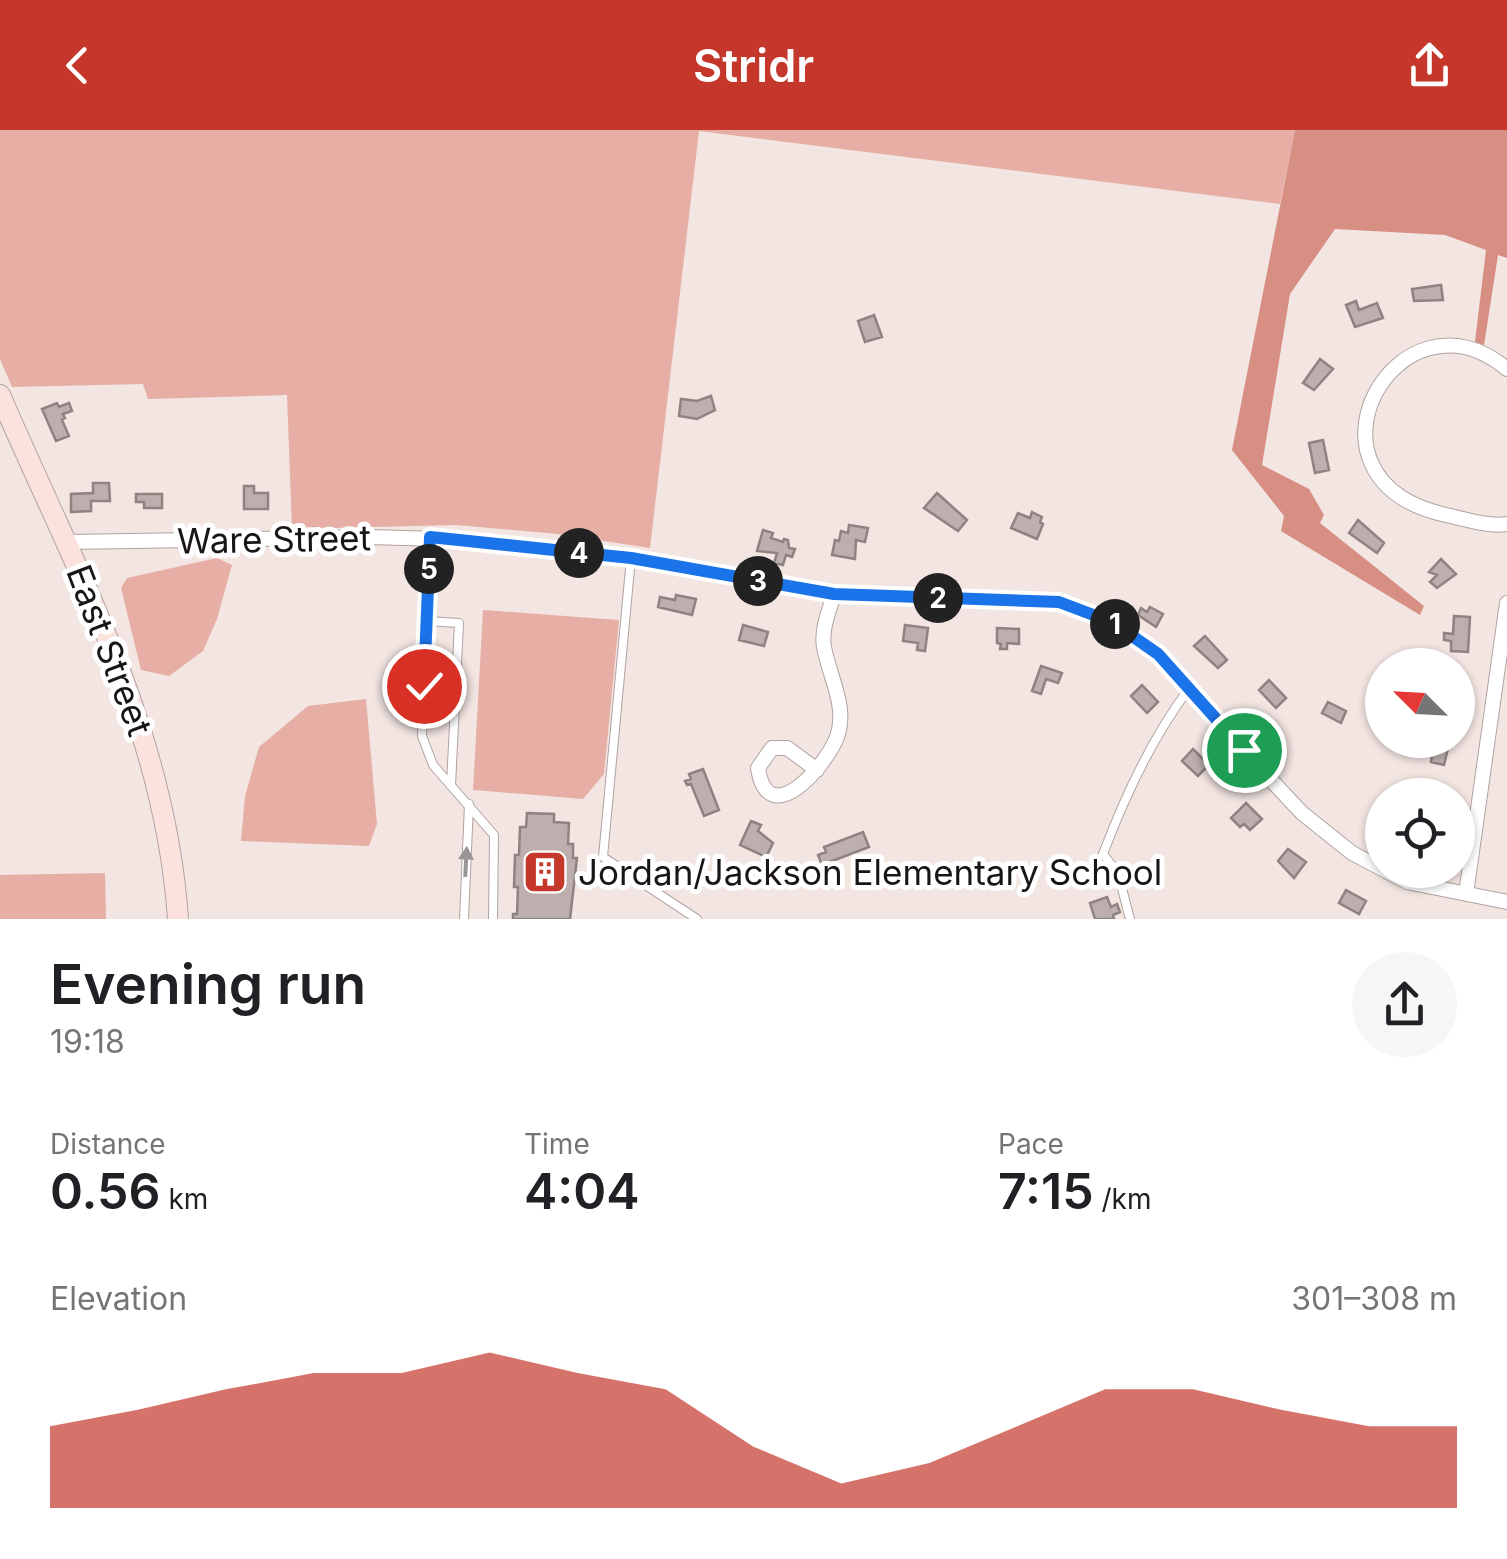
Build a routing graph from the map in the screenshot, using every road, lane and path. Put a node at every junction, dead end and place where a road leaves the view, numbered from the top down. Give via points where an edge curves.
1 (1507, 370) edge
2 (0, 395) edge
3 (1507, 524) edge
4 (430, 537) junction
5 (68, 542) junction
6 (631, 558) junction
7 (834, 594) junction
8 (1507, 603) edge
9 (426, 621) junction
10 (1188, 690) junction
11 (816, 770) dead end
12 (450, 785) junction
13 (469, 804) junction
14 (1466, 894) junction
15 (1507, 902) edge
16 (178, 919) edge
17 (464, 919) edge
18 (493, 919) edge
19 (697, 919) edge
20 (1130, 919) edge

1 - 3 street via 1473,350 1445,347 1410,358 1378,387 1368,406 1365,443 1384,484 1406,503
2 - 5 main road, East Street
4 - 5 street, Ware Street
4 - 6 street, Ware Street
4 - 9 lane
5 - 16 main road, East Street via 141,724 170,850
6 - 7 street, Ware Street
6 - 19 lane via 603,857
7 - 10 street, Ware Street via 1059,602 1136,637
7 - 11 street via 823,629 840,710 838,735
8 - 14 street
9 - 12 lane via 422,736 432,765
9 - 12 lane via 459,623
10 - 14 street, Ware Street via 1302,813 1352,853 1407,882
10 - 20 lane via 1166,719 1103,854 1118,874
12 - 13 lane
17 -> 13 lane
13 - 18 lane via 494,835
14 - 15 street, Ware Street

